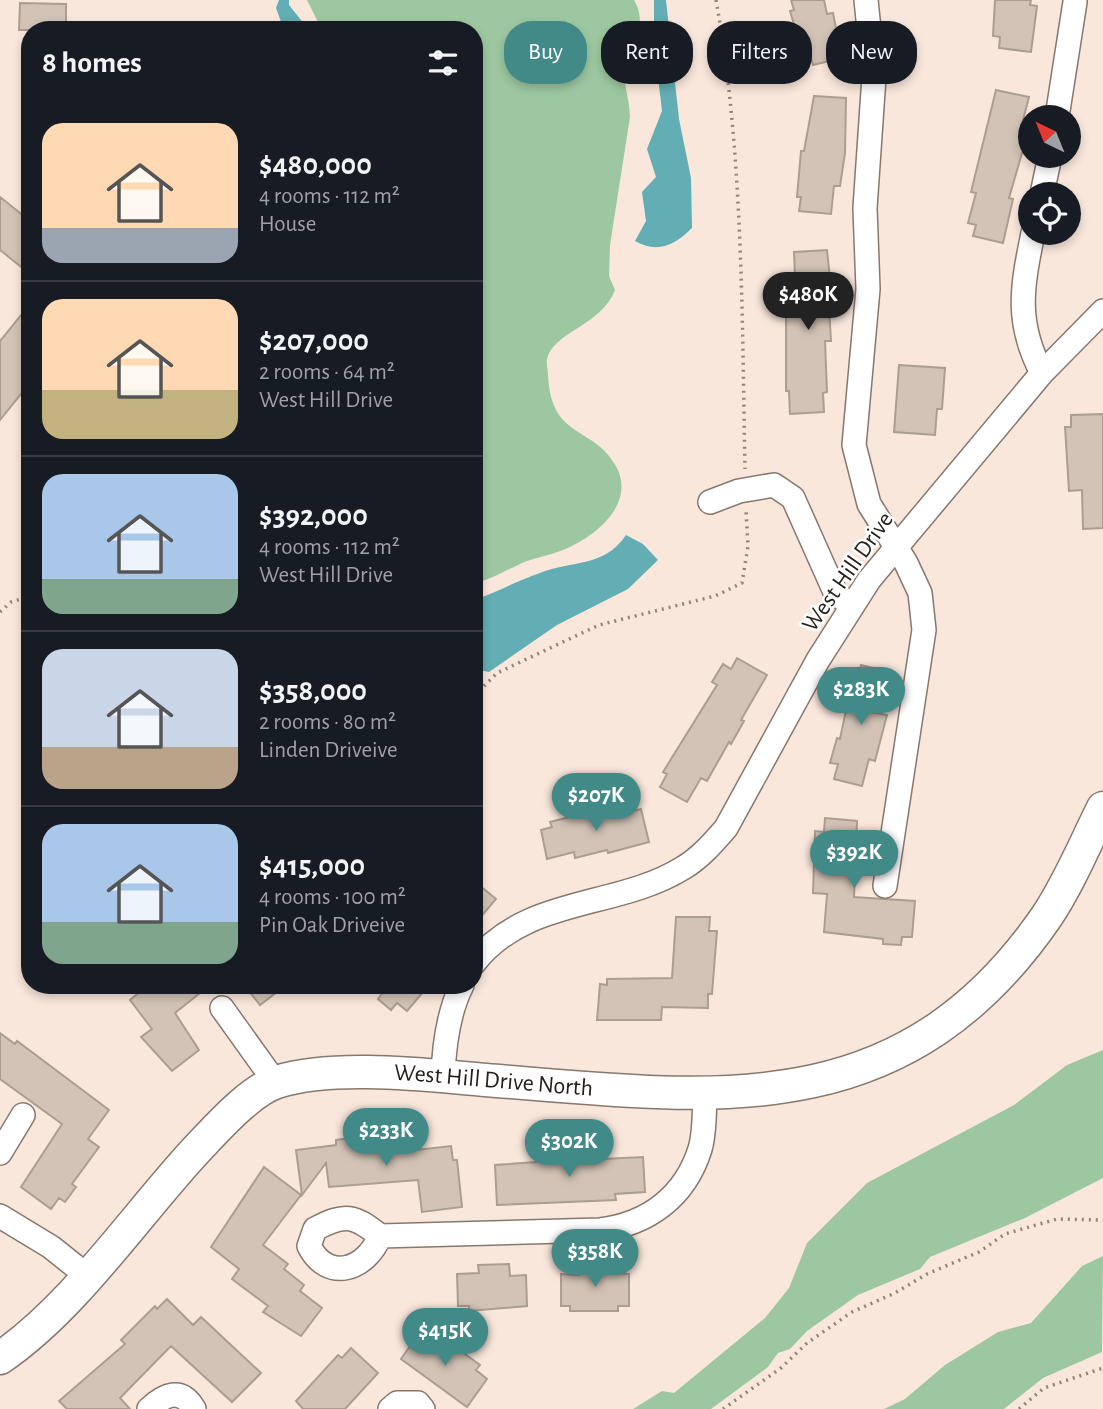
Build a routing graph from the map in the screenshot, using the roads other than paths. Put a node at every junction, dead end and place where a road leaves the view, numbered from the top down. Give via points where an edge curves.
1 (866, 0) edge
2 (1075, 2) dead end
3 (1059, 105) edge
4 (1031, 245) edge
5 (1103, 311) edge
6 (1042, 373) junction
7 (710, 502) dead end
8 (895, 546) junction
9 (852, 607) junction
10 (1103, 808) edge
11 (885, 886) dead end
12 (483, 954) edge
13 (458, 994) edge
14 (222, 1008) dead end
15 (443, 1076) junction
16 (275, 1082) junction
17 (705, 1095) junction
18 (23, 1115) dead end
19 (0, 1153) edge
20 (0, 1216) edge
21 (380, 1236) dead end
22 (86, 1275) junction
23 (0, 1358) edge
24 (149, 1409) edge
25 (194, 1409) edge
26 (390, 1409) edge
27 (423, 1409) edge

1 - 8 street via 874,77 865,208 868,289 854,445 869,505
2 - 3 street
4 - 6 street via 1023,315 1027,345
5 - 6 street, West Hill Drive
6 - 8 street, West Hill Drive
7 - 9 street via 774,485 793,498 835,593
8 - 9 street, West Hill Drive
8 - 11 street via 920,593 924,630
9 - 12 street, West Hill Drive via 726,828 707,851 661,880 540,915 503,935
10 - 17 street, West Hill Drive North via 1048,915 970,1007 918,1042 849,1072 790,1088
13 - 15 street
14 - 16 street
15 - 16 street, West Hill Drive North via 354,1073
15 - 17 street, West Hill Drive North
16 - 22 street via 220,1124
17 - 21 street via 701,1148 689,1174 648,1218 600,1230
18 - 19 street
20 - 22 street
22 - 23 street via 20,1344
24 - 25 street via 163,1396 176,1395
26 - 27 street via 397,1403 418,1404

